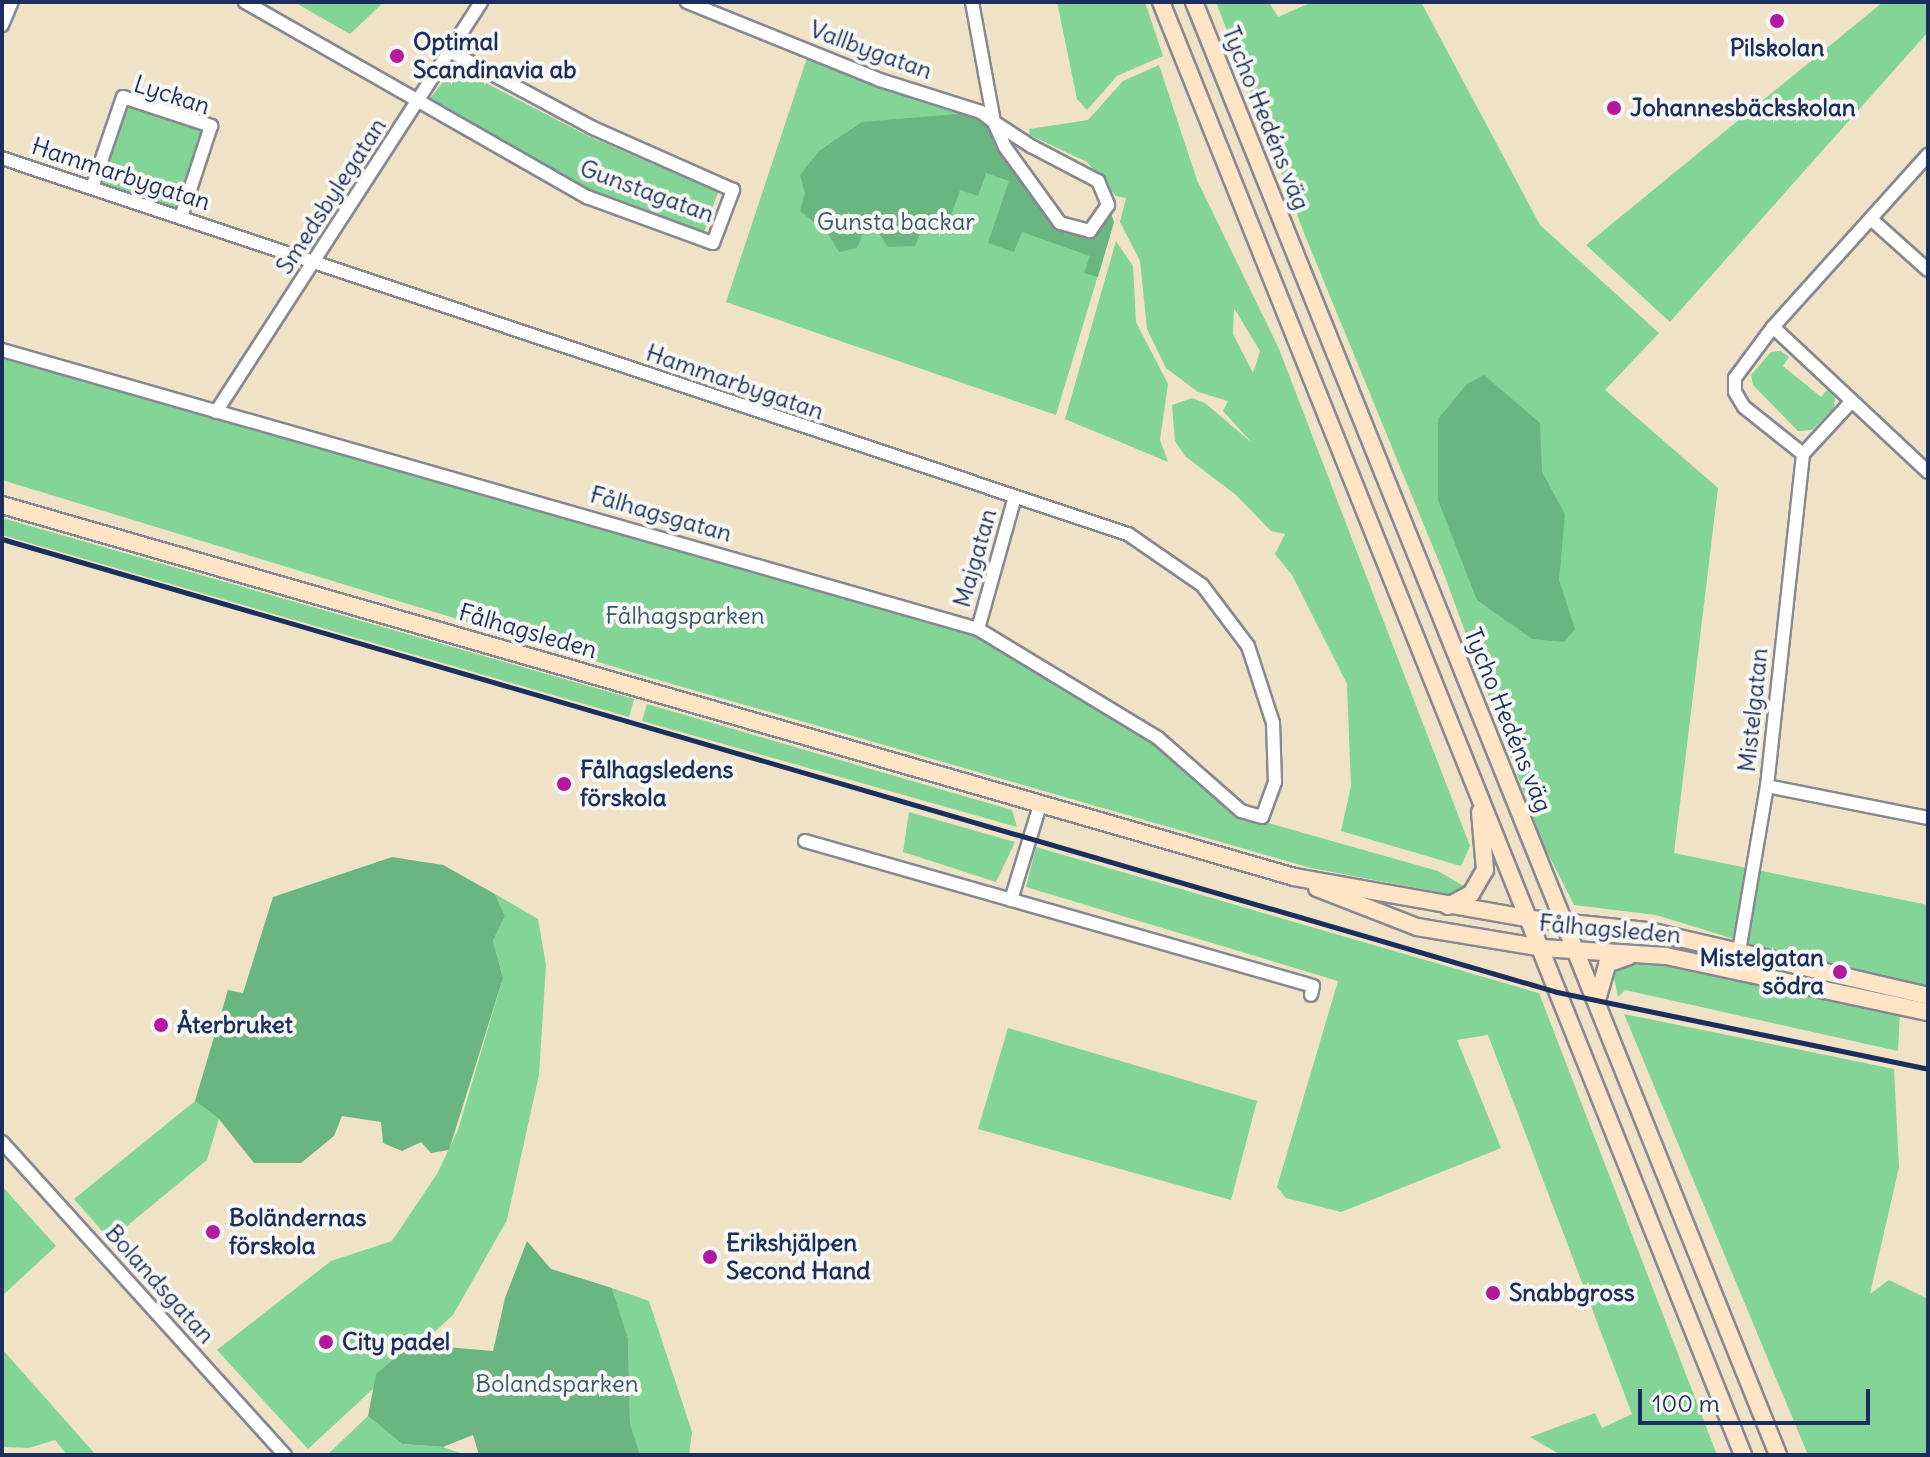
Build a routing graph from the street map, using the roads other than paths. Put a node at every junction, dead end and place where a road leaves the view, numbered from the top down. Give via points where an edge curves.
1 (12, 2) edge
2 (245, 2) edge
3 (481, 2) edge
4 (687, 2) edge
5 (972, 2) edge
6 (1161, 2) edge
7 (1194, 2) edge
8 (2, 25) edge
9 (449, 51) junction
10 (416, 103) junction
11 (994, 122) junction
12 (1928, 155) edge
13 (2, 158) edge
14 (92, 188) junction
15 (181, 217) junction
16 (1871, 219) junction
17 (316, 261) junction
18 (1928, 270) edge
19 (1773, 327) junction
20 (2, 350) edge
21 (1851, 402) junction
22 (216, 412) junction
23 (1803, 454) junction
24 (1928, 472) edge
25 (1014, 500) junction
26 (2, 505) edge
27 (978, 629) junction
28 (1475, 783) junction
29 (1767, 786) junction
30 (1040, 805) junction
31 (1262, 817) joint
32 (1928, 818) edge
33 (805, 841) dead end
34 (1294, 877) junction
35 (1011, 900) junction
36 (1448, 906) junction
37 (1532, 919) junction
38 (1565, 922) junction
39 (1542, 948) junction
40 (1576, 951) junction
41 (1635, 954) junction
42 (1737, 961) junction
43 (1311, 995) dead end
44 (1928, 996) edge
45 (1596, 1001) junction
46 (1928, 1012) edge
47 (2, 1142) edge
48 (285, 1455) edge
49 (1743, 1455) edge
50 (1778, 1455) edge

1 - 8 street
2 - 10 street, Gunstagatan
3 - 9 street, Smedsbylegatan
4 - 11 street, Vallbygatan via 880,80 981,112
5 - 11 street
6 - 28 main road
7 - 38 main road, Tycho Hedéns väg
9 - 10 street, Smedsbylegatan
9 - 10 street, Gunstagatan via 591,127 733,190 713,243 587,197
10 - 17 street, Smedsbylegatan
11 - 11 street, Vallbygatan via 1098,181 1108,205 1096,226 1090,231 1060,223 1005,147
12 - 16 street
13 - 14 street, Hammarbygatan
14 - 15 street, Hammarbygatan
14 - 15 street, Lyckan via 123,97 211,126
15 - 17 street, Hammarbygatan
16 - 18 street
16 - 19 street
17 - 22 street, Smedsbylegatan
17 - 25 street, Hammarbygatan
19 - 21 street
19 - 23 street via 1740,367 1735,392 1744,407
20 - 22 street, Fålhagsgatan
21 - 23 street
21 - 24 street
22 - 27 street, Fålhagsgatan
23 - 29 street, Mistelgatan
25 - 27 street, Majgatan
25 - 31 street, Hammarbygatan via 1128,534 1202,585 1248,646 1273,723 1275,782
26 - 30 main road, Fålhagsleden
27 - 31 street, Fålhagsgatan via 1158,738 1241,811
28 - 36 main road via 1488,859 1471,894
28 - 37 main road
29 - 32 street
29 - 42 street, Mistelgatan
30 - 34 main road, Fålhagsleden
30 - 35 street
33 - 35 street
34 - 36 main road, Fålhagsleden
34 - 39 main road, Fålhagsleden via 1371,913 1417,927
35 - 43 street via 1313,986
36 - 37 main road, Fålhagsleden
37 - 38 main road, Fålhagsleden
37 - 39 main road
38 - 40 main road, Tycho Hedéns väg
38 - 42 main road, Fålhagsleden via 1649,931
39 - 40 main road, Fålhagsleden
39 - 49 main road
40 - 41 main road, Fålhagsleden
40 - 45 main road, Tycho Hedéns väg
41 - 42 main road, Fålhagsleden
41 - 45 main road via 1607,964
42 - 44 main road, Fålhagsleden
42 - 46 main road, Fålhagsleden
45 - 50 main road, Tycho Hedéns väg
47 - 48 street, Bolandsgatan

